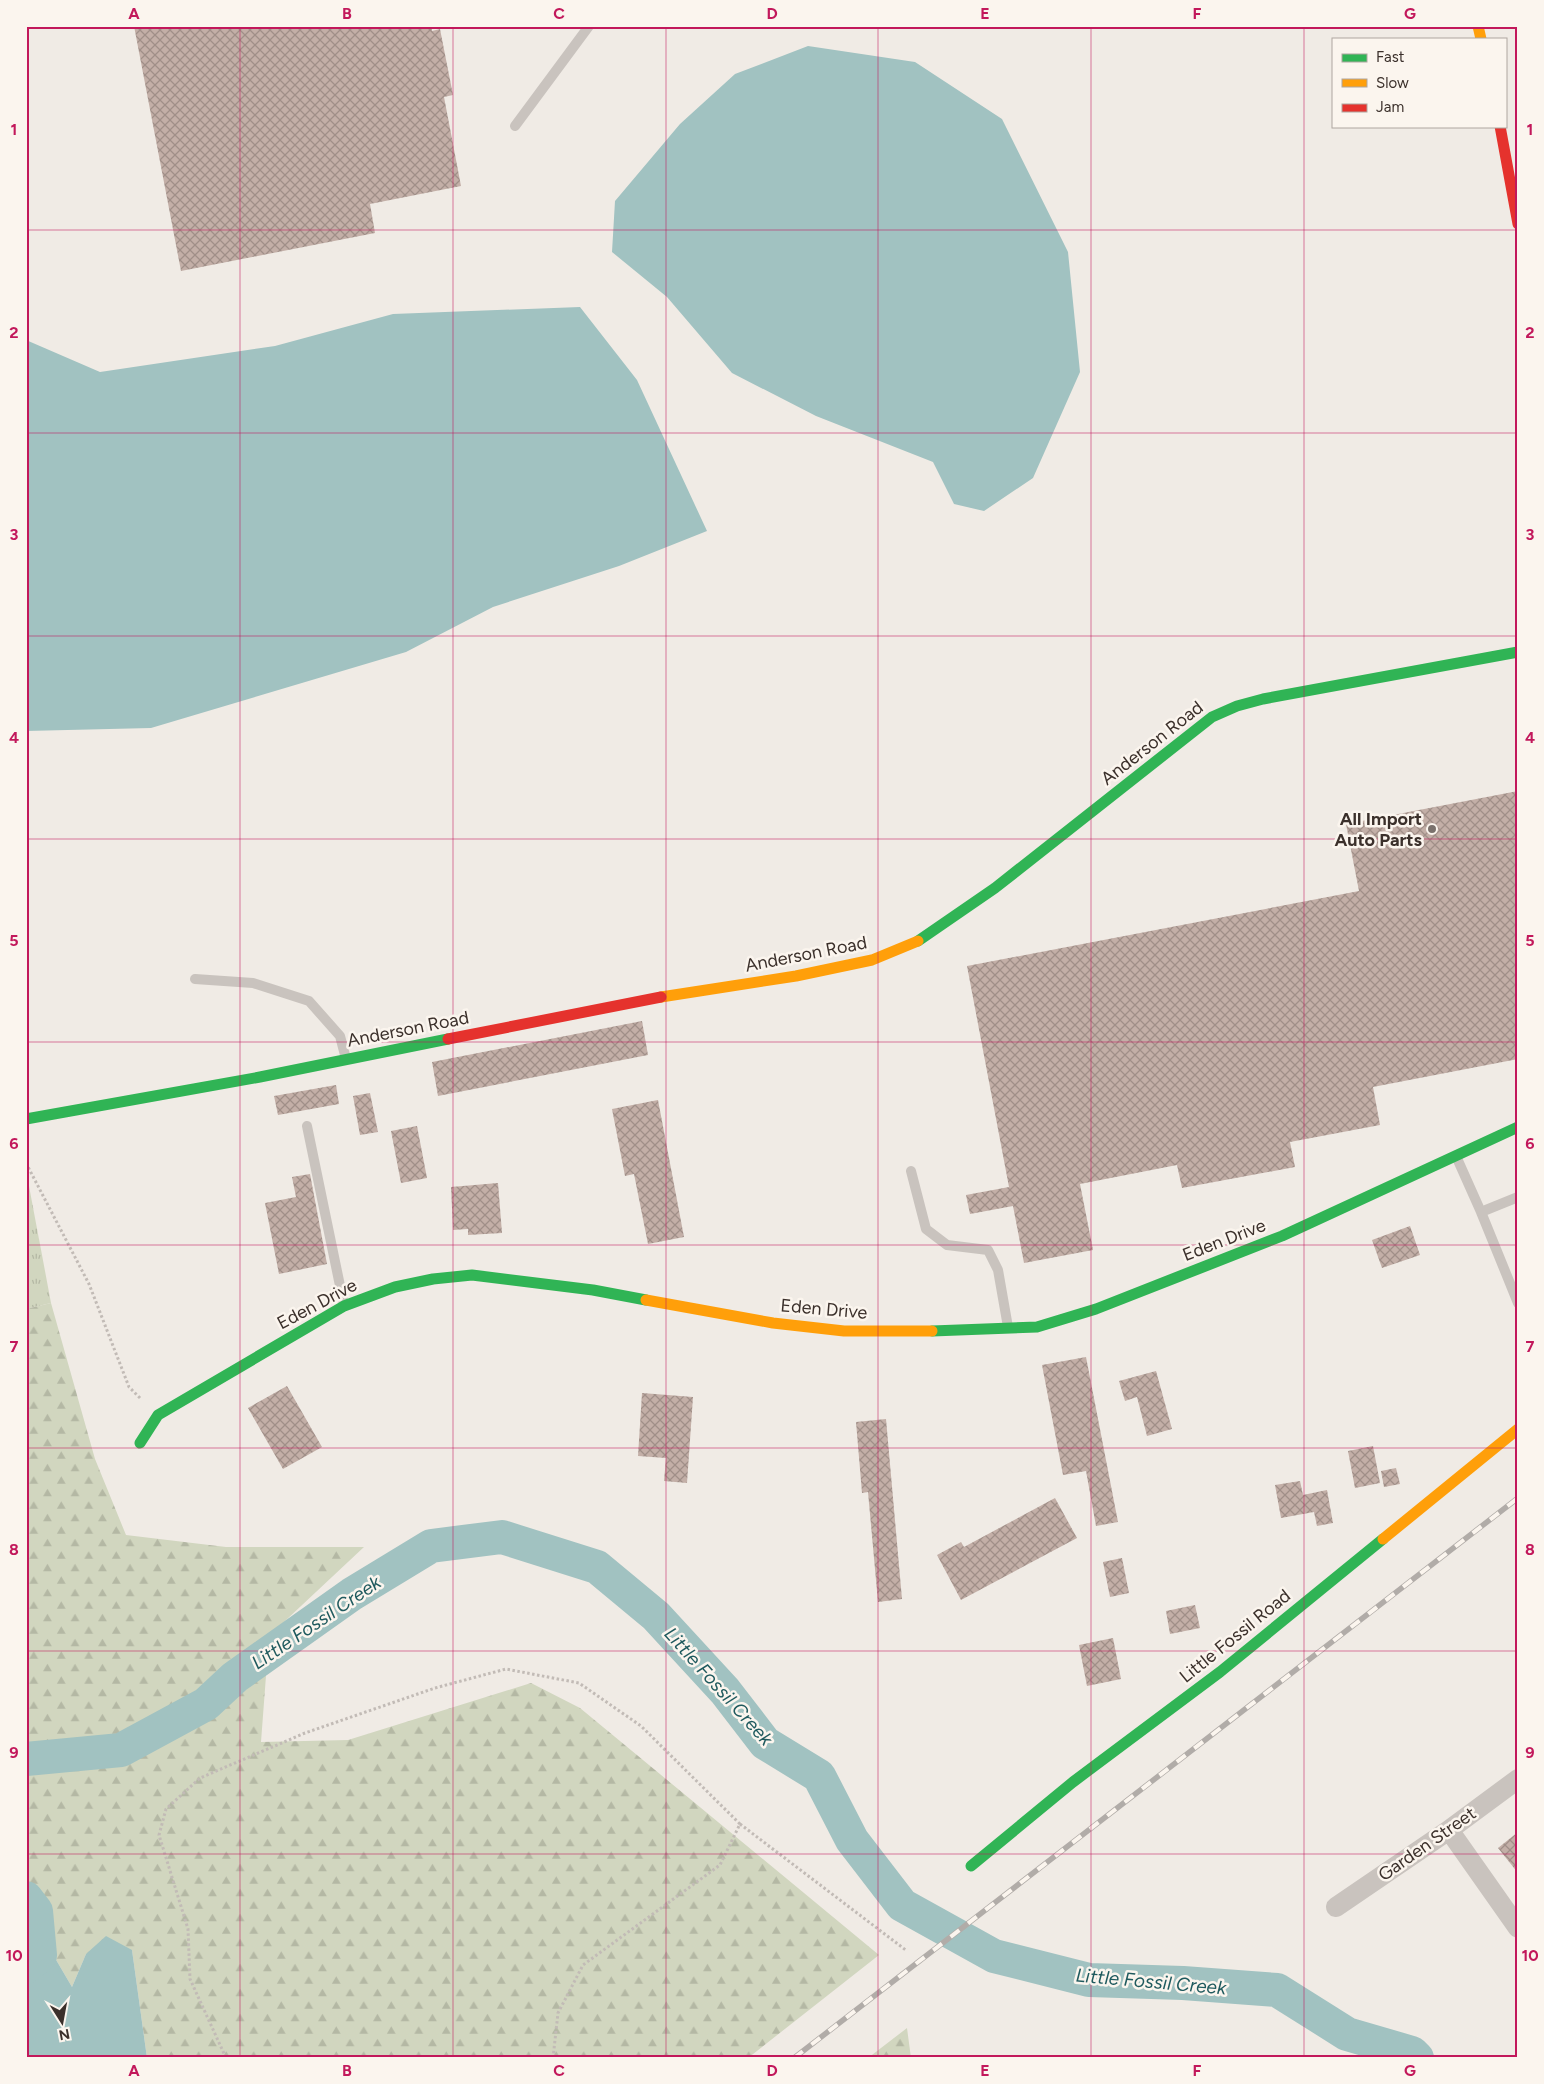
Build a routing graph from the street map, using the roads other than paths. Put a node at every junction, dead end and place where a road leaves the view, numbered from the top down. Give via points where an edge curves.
1 (589, 26) edge
2 (515, 126) dead end
3 (1500, 128) edge
4 (1518, 224) edge
5 (1518, 652) edge
6 (195, 979) dead end
7 (346, 1060) junction
8 (26, 1119) edge
9 (307, 1126) dead end
10 (1518, 1127) edge
11 (1455, 1155) junction
12 (911, 1171) dead end
13 (1518, 1197) edge
14 (1481, 1212) junction
15 (1518, 1303) edge
16 (344, 1306) junction
17 (1008, 1328) junction
18 (1518, 1429) edge
19 (140, 1443) dead end
20 (1518, 1779) edge
21 (1449, 1830) junction
22 (971, 1866) dead end
23 (1336, 1907) dead end
24 (1518, 1928) edge

1 - 2 lane
3 - 4 street
5 - 7 street, Anderson Road via 1263,699 1212,717 996,888 916,942 872,960 796,976 633,1002
6 - 7 lane via 252,982 309,1001 340,1036
7 - 8 street, Anderson Road
9 - 16 lane
10 - 11 street, Eden Drive
11 - 14 lane
11 - 17 street, Eden Drive via 1282,1236 1105,1306 1036,1327
12 - 17 lane via 926,1230 946,1245 988,1250 998,1270
13 - 14 lane
14 - 15 lane
16 - 17 street, Eden Drive via 394,1287 472,1275 593,1290 773,1323 844,1331
16 - 19 street, Eden Drive via 158,1415
18 - 22 street, Little Fossil Road via 1220,1672 1073,1782
20 - 21 street, Garden Street
21 - 23 street, Garden Street
21 - 24 street

